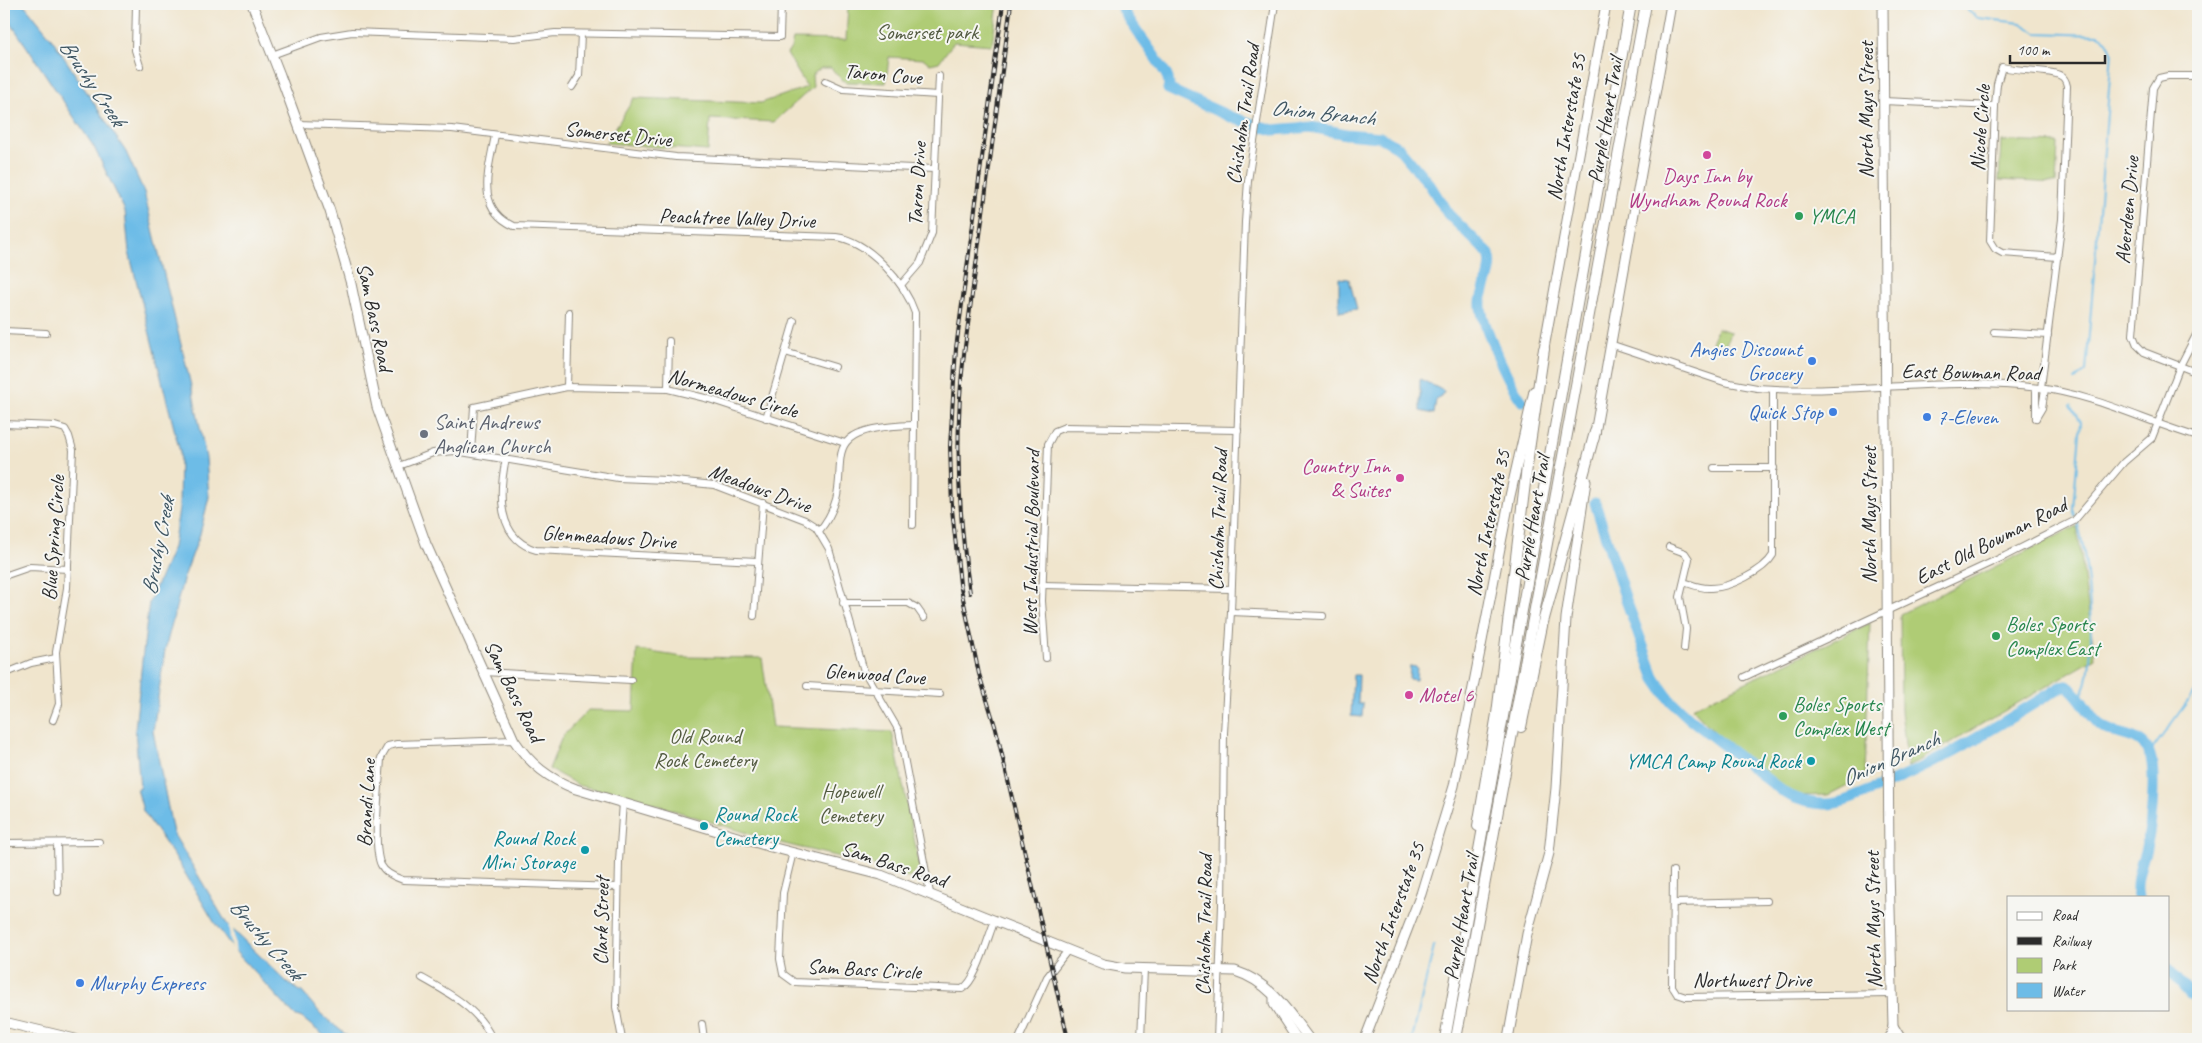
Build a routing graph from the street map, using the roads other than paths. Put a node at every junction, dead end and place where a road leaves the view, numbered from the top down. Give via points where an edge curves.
1 (136, 4) edge
2 (252, 4) edge
3 (781, 4) edge
4 (1275, 4) edge
5 (1606, 4) edge
6 (1631, 4) edge
7 (1646, 4) edge
8 (1671, 4) edge
9 (1883, 4) edge
10 (581, 34) junction
11 (272, 55) junction
12 (140, 66) dead end
13 (939, 76) dead end
14 (2198, 76) edge
15 (825, 81) dead end
16 (572, 87) dead end
17 (938, 95) junction
18 (1883, 101) junction
19 (1995, 106) junction
20 (298, 124) junction
21 (495, 135) junction
22 (934, 169) junction
23 (2058, 257) junction
24 (901, 285) junction
25 (568, 312) dead end
26 (794, 321) dead end
27 (4, 331) edge
28 (2198, 331) edge
29 (1994, 332) dead end
30 (46, 333) dead end
31 (2048, 335) junction
32 (669, 341) dead end
33 (1610, 344) junction
34 (1544, 350) junction
35 (785, 352) junction
36 (2180, 366) junction
37 (835, 367) dead end
38 (2198, 373) edge
39 (1886, 386) junction
40 (566, 387) junction
41 (2041, 388) junction
42 (668, 389) junction
43 (1773, 390) junction
44 (766, 418) junction
45 (2158, 423) junction
46 (4, 424) edge
47 (913, 425) junction
48 (1238, 430) junction
49 (1596, 432) junction
50 (2198, 437) edge
51 (845, 443) junction
52 (471, 452) junction
53 (506, 458) junction
54 (400, 466) junction
55 (1714, 468) dead end
56 (1774, 468) junction
57 (763, 503) junction
58 (913, 525) dead end
59 (819, 530) junction
60 (1669, 547) dead end
61 (757, 562) junction
62 (68, 569) junction
63 (4, 576) edge
64 (1684, 582) junction
65 (1042, 585) junction
66 (1232, 588) junction
67 (843, 602) junction
68 (1888, 609) junction
69 (1231, 612) junction
70 (754, 616) dead end
71 (1322, 616) dead end
72 (924, 618) dead end
73 (1684, 649) dead end
74 (56, 658) junction
75 (1046, 658) dead end
76 (484, 672) junction
77 (4, 674) edge
78 (1744, 677) dead end
79 (631, 680) dead end
80 (807, 686) dead end
81 (873, 690) junction
82 (940, 694) dead end
83 (52, 720) dead end
84 (514, 740) junction
85 (623, 802) junction
86 (99, 842) dead end
87 (4, 843) edge
88 (57, 843) junction
89 (793, 852) junction
90 (1491, 860) junction
91 (1673, 871) dead end
92 (618, 888) junction
93 (58, 892) dead end
94 (930, 893) junction
95 (1767, 901) dead end
96 (1673, 903) junction
97 (1468, 913) junction
98 (995, 920) junction
99 (1068, 950) junction
100 (1144, 969) junction
101 (1219, 970) junction
102 (422, 978) dead end
103 (1892, 994) junction
104 (1274, 996) junction
105 (4, 1022) edge
106 (702, 1024) dead end
107 (1893, 1026) junction
108 (75, 1039) edge
109 (492, 1039) edge
110 (622, 1039) edge
111 (704, 1039) edge
112 (1019, 1039) edge
113 (1141, 1039) edge
114 (1217, 1039) edge
115 (1297, 1039) edge
116 (1309, 1039) edge
117 (1365, 1039) edge
118 (1445, 1039) edge
119 (1456, 1039) edge
120 (1508, 1039) edge
121 (1890, 1039) edge
122 (1901, 1039) edge

1 - 12 street via 135,50
2 - 11 main road, Sam Bass Road
3 - 10 street via 780,38
4 - 48 street, Chisholm Trail Road via 1248,181
5 - 34 main road, North Interstate 35
6 - 97 highway, Purple Heart Trail
7 - 90 highway, Purple Heart Trail
8 - 33 main road
9 - 18 main road, North Mays Street
10 - 11 street via 554,33 514,38 352,32 321,37
10 - 16 street via 579,76
11 - 20 main road, Sam Bass Road
13 - 17 street, Taron Drive
14 - 36 street, Aberdeen Drive via 2159,78 2153,88 2133,334 2144,352
15 - 17 street, Taron Cove via 843,89
17 - 22 street, Taron Drive
18 - 19 street
18 - 39 main road, North Mays Street
19 - 23 street, Nicole Circle via 1992,245 2002,252
19 - 23 street, Nicole Circle via 2002,67 2057,74 2067,82
20 - 21 street, Somerset Drive via 452,130
20 - 54 main road, Sam Bass Road via 341,247 373,392
21 - 22 street, Somerset Drive via 643,155
21 - 24 street, Peachtree Valley Drive via 488,200 496,215 514,226 846,239 867,250
22 - 24 street, Taron Drive via 930,244 920,263
23 - 31 street, Nicole Circle
24 - 47 street, Peachtree Valley Drive via 911,301 916,321
25 - 40 street
26 - 35 street
27 - 30 street
28 - 36 street, East Old Bowman Road
29 - 31 street
31 - 41 street, Nicole Circle
32 - 42 street
33 - 43 street, East Bowman Road via 1724,382
33 - 49 main road
34 - 97 highway
34 - 117 main road, North Interstate 35 via 1510,496 1454,786 1421,894
35 - 37 street
35 - 44 street
36 - 38 street
36 - 45 street, East Old Bowman Road
39 - 41 street, East Bowman Road
39 - 43 street, East Bowman Road
39 - 68 main road, North Mays Street
40 - 42 street, Normeadows Circle
40 - 52 street, Normeadows Circle via 474,407
41 - 45 street, East Bowman Road via 2094,399
42 - 44 street, Normeadows Circle
43 - 56 street
44 - 51 street, Normeadows Circle
45 - 50 street, East Bowman Road
45 - 68 street, East Old Bowman Road via 2148,443 2124,462 2074,521
46 - 62 street, Blue Spring Circle via 54,426 65,429 69,436 74,461
47 - 51 street via 870,429 852,436
47 - 58 street, Peachtree Valley Drive
48 - 65 street, West Industrial Boulevard via 1065,427 1055,431 1048,444
48 - 66 street, Chisholm Trail Road
49 - 90 highway via 1539,636 1513,772
49 - 120 main road via 1580,513 1566,618 1549,853 1527,934
51 - 59 street via 840,454 838,498 831,516
52 - 53 street, Meadows Drive
52 - 54 street, Meadows Drive via 433,453
53 - 57 street, Meadows Drive via 618,478 704,483
53 - 61 street, Glenmeadows Drive via 501,500 509,528 525,546 536,550
54 - 76 main road, Sam Bass Road via 433,563
55 - 56 street
56 - 64 street via 1774,548 1770,561 1761,570 1718,588
57 - 59 street, Meadows Drive via 805,520
57 - 61 street
59 - 67 street, Meadows Drive via 829,549
60 - 64 street via 1687,556 1689,563
61 - 70 street
62 - 63 street via 30,567
62 - 74 street, Blue Spring Circle
64 - 73 street via 1680,603 1686,629
65 - 66 street
65 - 75 street, West Industrial Boulevard
66 - 69 street, Chisholm Trail Road
67 - 72 street via 908,603 917,608
67 - 81 street, Meadows Drive via 860,662
68 - 78 street, East Old Bowman Road
68 - 103 main road, North Mays Street
69 - 71 street
69 - 101 street, Chisholm Trail Road via 1223,751
74 - 77 street
74 - 83 street, Blue Spring Circle via 59,704
76 - 79 street
76 - 84 main road, Sam Bass Road
80 - 81 street, Glenwood Cove
81 - 82 street, Glenwood Cove
81 - 94 street, Meadows Drive via 894,721 904,748
84 - 85 main road, Sam Bass Road via 532,763 553,778 576,789
84 - 92 street, Brandi Lane via 397,744 385,750 381,758 378,846 382,867 403,880
85 - 89 main road, Sam Bass Road
85 - 92 street, Clark Street
86 - 88 street
87 - 88 street
88 - 93 street
89 - 94 main road, Sam Bass Road via 870,871
89 - 98 street, Sam Bass Circle via 783,893 780,960 783,974 790,980 962,989 974,977
90 - 119 highway, Purple Heart Trail
91 - 96 street, Northwest Drive
92 - 110 street, Clark Street via 616,1006
94 - 98 main road, Sam Bass Road
95 - 96 street
96 - 103 street, Northwest Drive via 1672,986 1681,996
97 - 118 highway, Purple Heart Trail
98 - 99 main road, Sam Bass Road
99 - 100 main road, Sam Bass Road via 1103,964
99 - 112 street via 1047,976
100 - 101 main road, Sam Bass Road
100 - 113 street
101 - 104 main road, Sam Bass Road via 1252,976
101 - 114 street, Chisholm Trail Road
102 - 109 street via 476,1014
103 - 107 main road, North Mays Street
104 - 115 main road, Sam Bass Road via 1274,1004
104 - 116 main road, Sam Bass Road
105 - 108 main road
106 - 111 street
107 - 121 main road, North Mays Street
107 - 122 main road, North Mays Street

